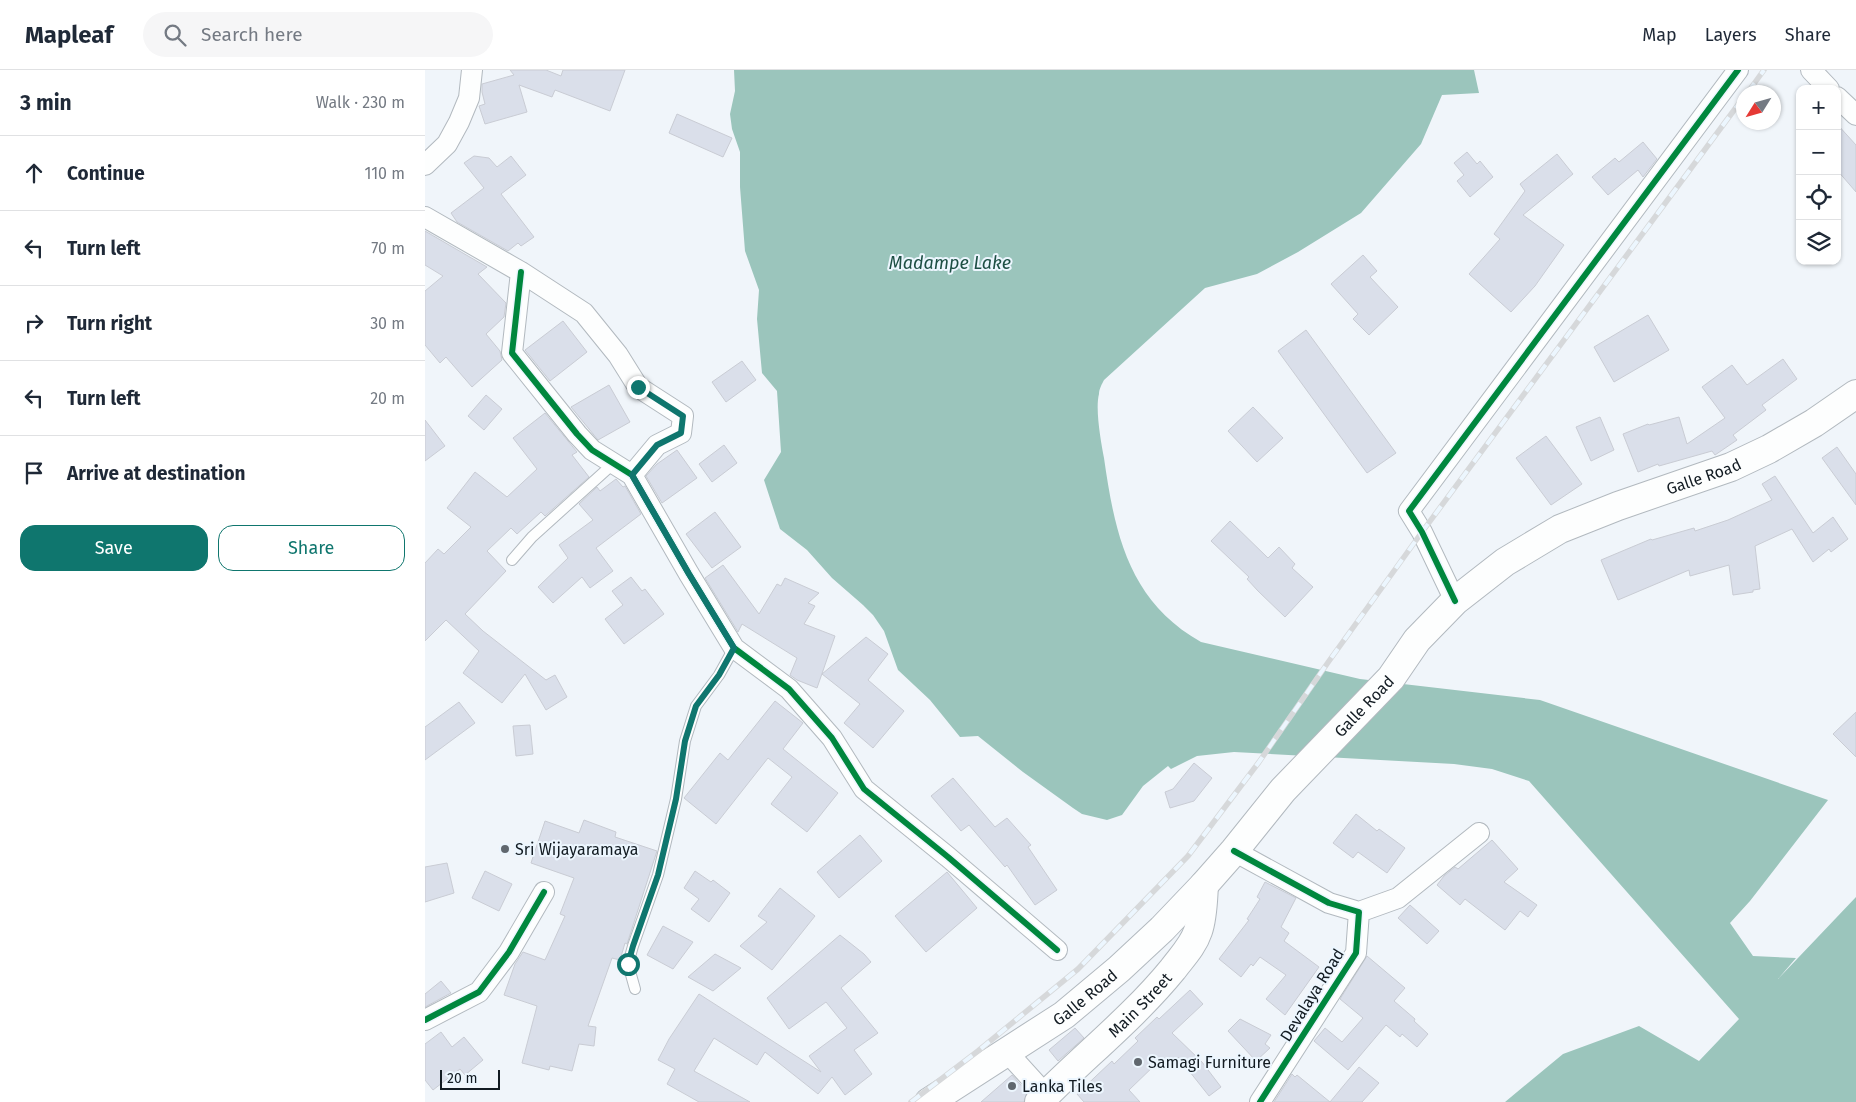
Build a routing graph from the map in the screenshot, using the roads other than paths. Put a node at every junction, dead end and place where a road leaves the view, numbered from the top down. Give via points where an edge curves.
1 (472, 70) edge
2 (1738, 70) edge
3 (1811, 70) edge
4 (1825, 85) edge
5 (1841, 100) edge
6 (1856, 115) edge
7 (425, 165) edge
8 (425, 217) edge
9 (521, 272) junction
10 (1856, 394) edge
11 (614, 462) junction
12 (632, 475) junction
13 (512, 560) dead end
14 (1455, 601) junction
15 (734, 648) junction
16 (1479, 832) dead end
17 (1234, 852) junction
18 (1204, 885) junction
19 (544, 892) dead end
20 (1359, 912) junction
21 (1057, 950) dead end
22 (635, 990) dead end
23 (425, 1020) edge
24 (1007, 1052) junction
25 (1043, 1098) edge
26 (929, 1102) edge
27 (1260, 1102) edge

1 - 7 street via 469,98 459,122 447,144
2 - 14 street via 1409,511
3 - 4 street
5 - 6 street
8 - 9 street
9 - 11 street via 512,353 587,445
9 - 12 street via 584,313 618,355 638,387 683,416 681,433 657,445
10 - 14 main road, Galle Road via 1814,423 1731,467 1560,530 1505,562
11 - 12 street
11 - 13 lane via 531,537
12 - 15 street
14 - 17 main road, Galle Road via 1417,640 1391,678 1283,790
15 - 21 street via 789,689 832,738 864,789 949,856
15 - 22 lane via 696,706 685,741 676,799 658,875 628,964
16 - 20 street via 1398,898
17 - 18 main road, Galle Road
17 - 20 street via 1329,903
18 - 24 main road, Galle Road via 1088,996
18 - 25 main road, Main Street via 1198,931 1190,948 1131,1016
19 - 23 street via 509,952 479,992
20 - 27 street, Devalaya Road via 1356,953
24 - 25 street
24 - 26 main road, Galle Road

